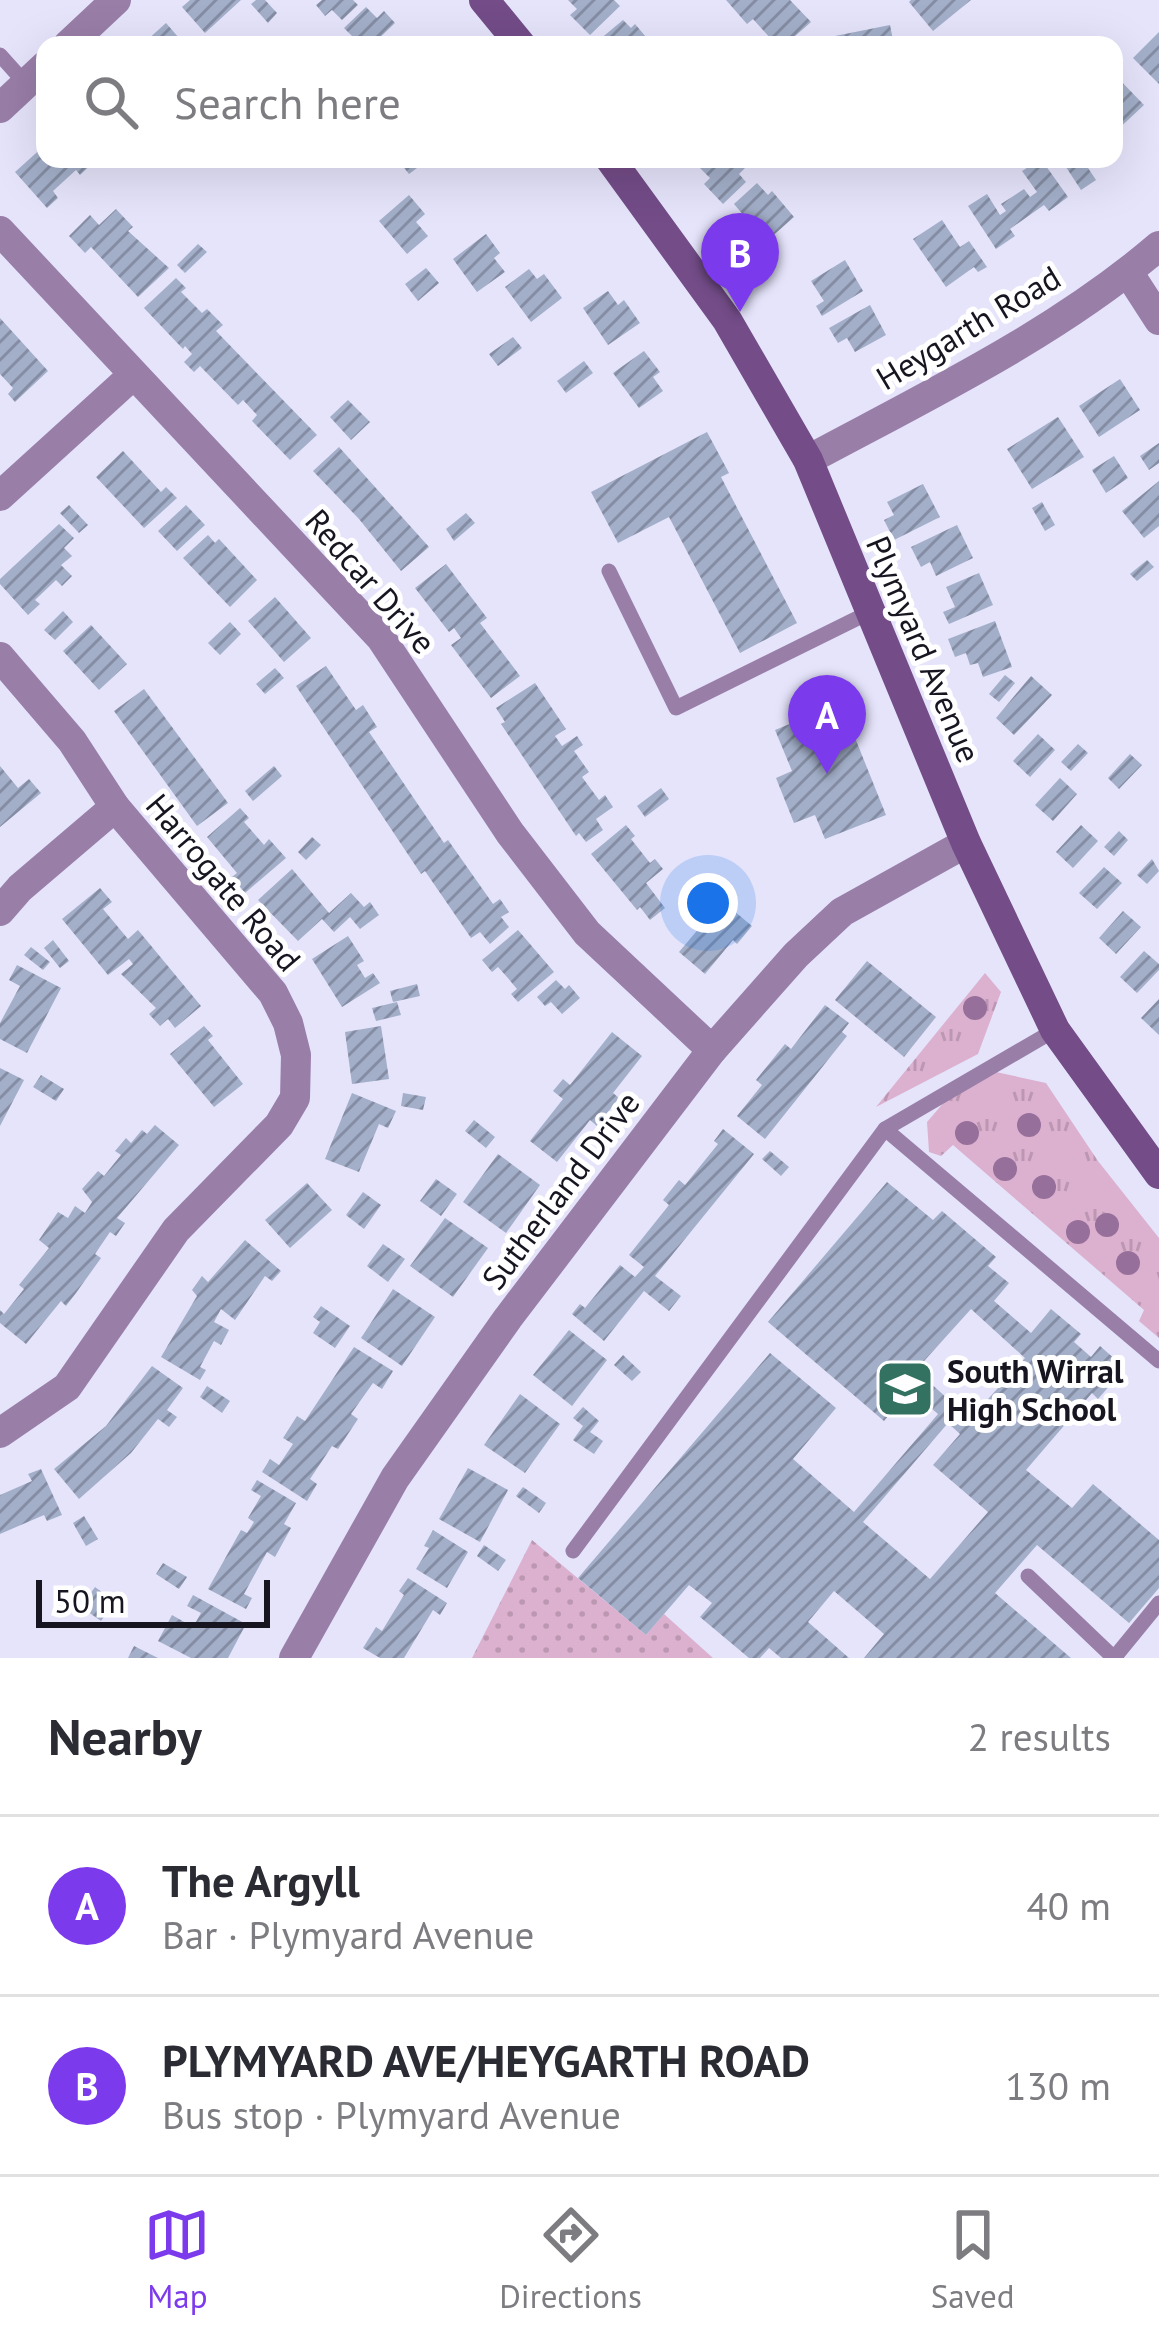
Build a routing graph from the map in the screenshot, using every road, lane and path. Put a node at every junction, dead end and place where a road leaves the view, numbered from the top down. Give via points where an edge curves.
1 (116, 0) edge
2 (484, 0) edge
3 (78, 36) edge
4 (514, 36) edge
5 (0, 55) edge
6 (35, 75) edge
7 (0, 108) edge
8 (617, 168) edge
9 (0, 231) edge
10 (1159, 246) edge
11 (1128, 272) junction
12 (1159, 320) edge
13 (132, 376) junction
14 (808, 460) junction
15 (0, 496) edge
16 (609, 571) dead end
17 (868, 613) junction
18 (0, 657) edge
19 (116, 807) junction
20 (966, 843) junction
21 (0, 911) edge
22 (1055, 1030) junction
23 (712, 1050) junction
24 (885, 1129) junction
25 (1159, 1174) edge
26 (1159, 1361) edge
27 (0, 1433) edge
28 (573, 1551) dead end
29 (1028, 1576) dead end
30 (1159, 1603) edge
31 (294, 1658) edge
32 (1114, 1658) edge

1 - 3 street
2 - 4 street
5 - 6 lane
6 - 7 street
8 - 14 street, Plymyard Avenue via 727,320
9 - 13 street, Redcar Drive
10 - 11 street, Heygarth Road
11 - 12 street
11 - 14 street, Heygarth Road
13 - 15 street
13 - 23 street, Redcar Drive via 381,638 587,933
14 - 17 street, Plymyard Avenue
16 - 17 lane via 676,708
17 - 20 street, Plymyard Avenue
18 - 19 street, Harrogate Road
19 - 21 street
19 - 27 street, Harrogate Road via 273,994 296,1055 295,1098 256,1154 176,1230 67,1387
20 - 22 street, Plymyard Avenue
20 - 23 street, Sutherland Drive via 842,912
22 - 24 lane
22 - 25 street, Plymyard Avenue
23 - 31 street, Sutherland Drive via 394,1478
24 - 26 lane
24 - 28 lane
29 - 32 lane
30 - 32 lane

